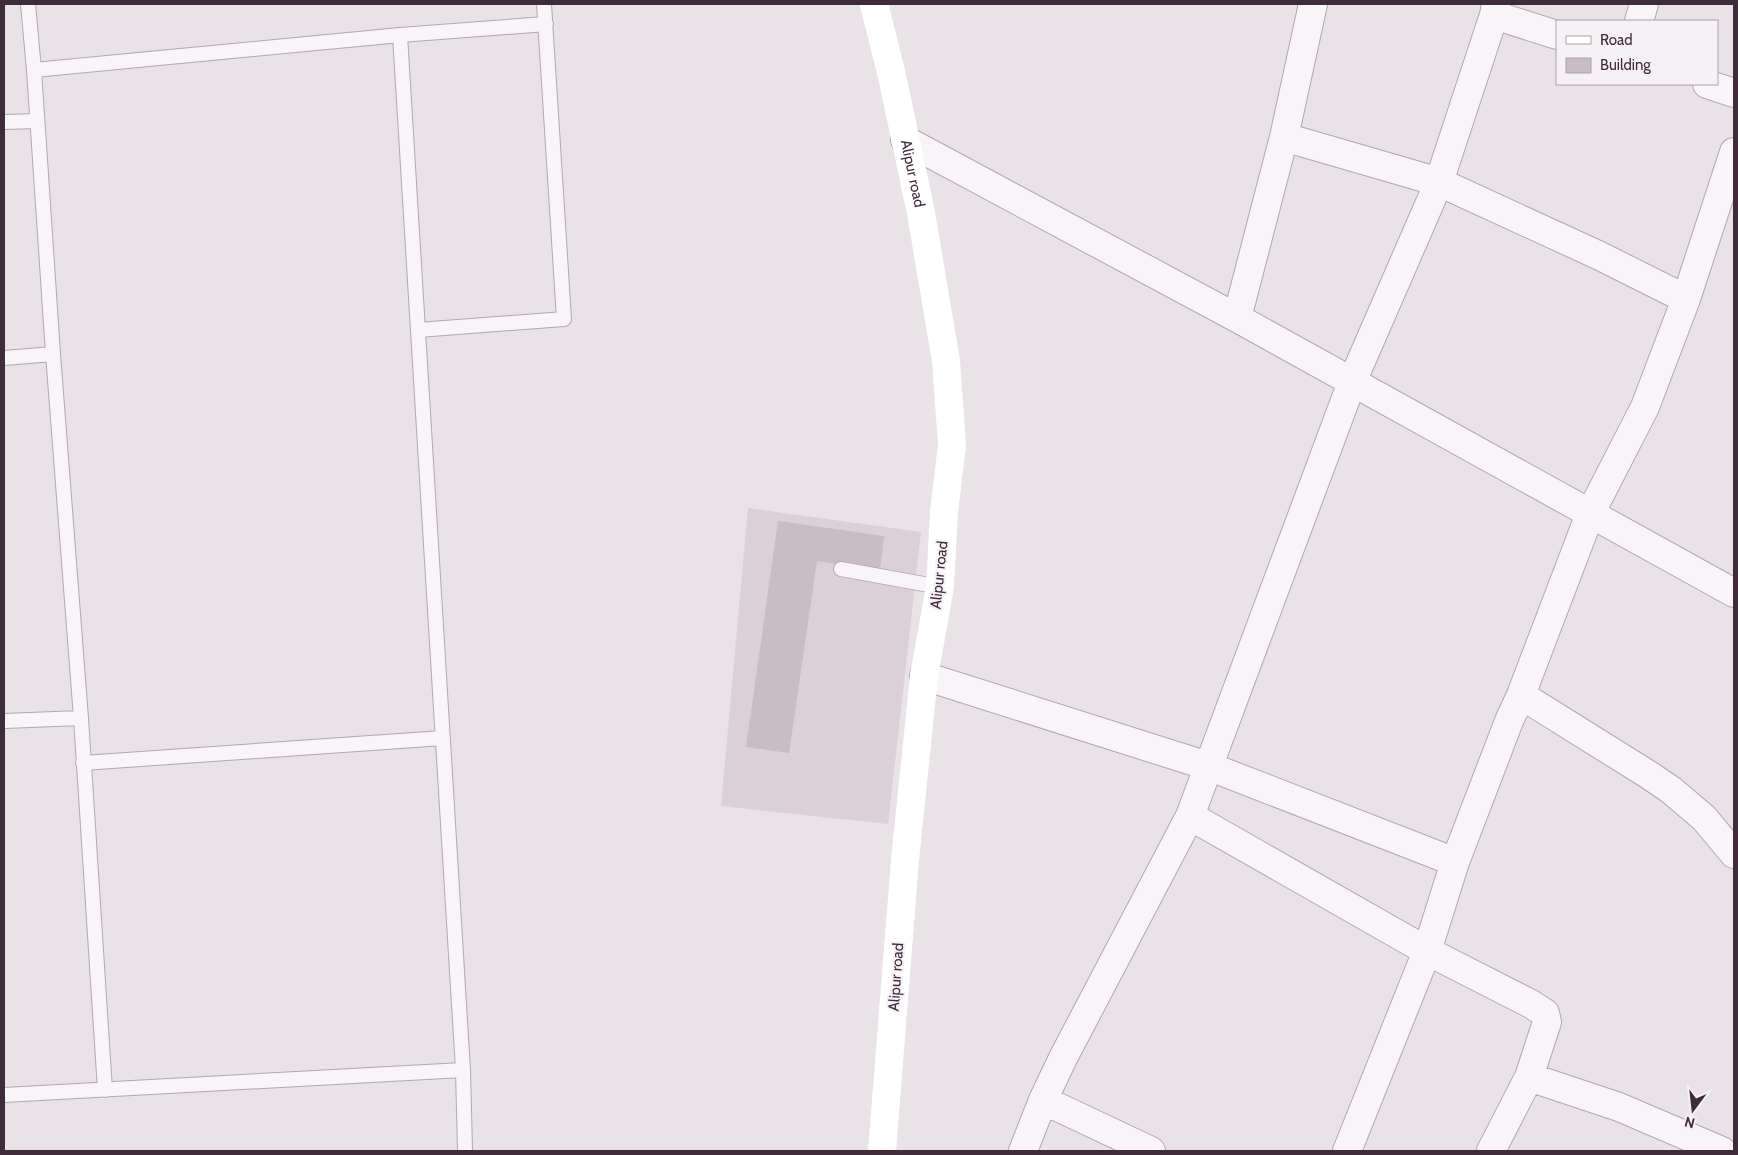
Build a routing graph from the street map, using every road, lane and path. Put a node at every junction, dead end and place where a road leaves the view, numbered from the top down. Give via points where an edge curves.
1 (28, 4) edge
2 (544, 4) edge
3 (874, 4) edge
4 (1313, 4) edge
5 (1644, 4) edge
6 (1495, 9) edge
7 (1639, 20) edge
8 (546, 24) junction
9 (400, 35) junction
10 (1556, 35) edge
11 (34, 70) junction
12 (1710, 85) edge
13 (1734, 93) edge
14 (37, 121) junction
15 (4, 122) edge
16 (1284, 137) junction
17 (905, 140) junction
18 (1734, 152) edge
19 (1439, 182) junction
20 (1686, 299) junction
21 (1237, 318) junction
22 (418, 330) junction
23 (53, 354) junction
24 (4, 358) edge
25 (1352, 382) junction
26 (1590, 514) junction
27 (841, 569) dead end
28 (940, 586) junction
29 (1734, 593) edge
30 (924, 676) junction
31 (1521, 695) junction
32 (80, 718) junction
33 (4, 721) edge
34 (443, 738) junction
35 (83, 763) junction
36 (1208, 766) junction
37 (1190, 816) junction
38 (1734, 854) edge
39 (1455, 862) junction
40 (1427, 951) junction
41 (463, 1070) junction
42 (1530, 1077) junction
43 (105, 1090) junction
44 (4, 1095) edge
45 (1043, 1100) junction
46 (465, 1151) edge
47 (882, 1151) edge
48 (1023, 1151) edge
49 (1151, 1151) edge
50 (1347, 1151) edge
51 (1491, 1151) edge
52 (1722, 1151) edge

1 - 11 lane
2 - 8 lane
3 - 17 street, Alipur road
4 - 16 street
5 - 7 street
6 - 10 street
6 - 19 street
8 - 9 lane
8 - 22 lane via 564,319
9 - 11 lane
9 - 22 lane
11 - 14 lane
12 - 13 street
14 - 15 lane
14 - 23 lane
16 - 19 street
16 - 21 street
17 - 21 street
17 - 28 street, Alipur road via 921,213 947,370 952,445
18 - 20 street
19 - 20 street
19 - 25 street
20 - 26 street via 1645,407
21 - 25 street
22 - 34 lane
23 - 24 lane
23 - 32 lane
25 - 26 street
25 - 36 street
26 - 29 street
26 - 31 street
27 - 28 lane
28 - 30 street, Alipur road
30 - 36 street
30 - 47 street, Alipur road via 905,860
31 - 38 street via 1671,790 1704,818
31 - 39 street
32 - 33 lane
32 - 35 lane
34 - 35 lane
34 - 41 lane
35 - 43 lane
36 - 37 street
36 - 39 street
37 - 40 street
37 - 45 street
39 - 40 street
40 - 42 street via 1545,1013 1547,1022
40 - 50 street
41 - 43 lane
41 - 46 lane
42 - 51 street
42 - 52 street via 1619,1107
43 - 44 lane
45 - 48 street
45 - 49 street

